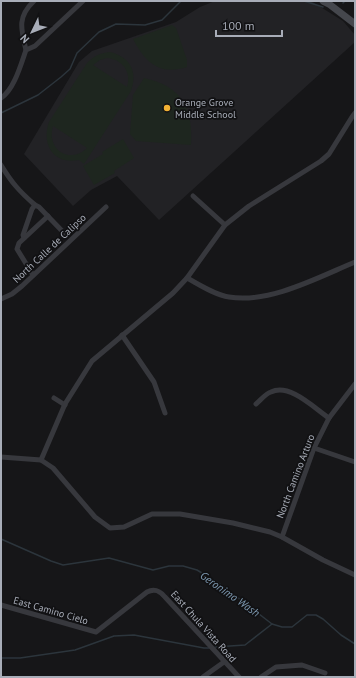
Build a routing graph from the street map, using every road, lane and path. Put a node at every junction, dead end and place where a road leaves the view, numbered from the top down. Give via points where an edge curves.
1 (34, 1) edge
2 (83, 1) edge
3 (323, 1) edge
4 (355, 24) edge
5 (26, 50) junction
6 (1, 98) edge
7 (355, 113) edge
8 (1, 165) edge
9 (193, 196) dead end
10 (36, 206) junction
11 (106, 207) dead end
12 (48, 216) junction
13 (225, 225) junction
14 (65, 234) dead end
15 (24, 238) junction
16 (355, 262) edge
17 (34, 275) junction
18 (187, 278) junction
19 (1, 299) edge
20 (122, 335) junction
21 (355, 384) edge
22 (54, 398) dead end
23 (256, 404) dead end
24 (65, 405) junction
25 (165, 413) dead end
26 (329, 418) junction
27 (314, 448) junction
28 (1, 457) edge
29 (41, 460) junction
30 (355, 462) edge
31 (282, 537) junction
32 (355, 575) edge
33 (154, 590) joint
34 (1, 605) edge
35 (224, 662) junction
36 (325, 674) dead end
37 (203, 677) edge
38 (239, 677) edge
39 (261, 677) edge

1 - 5 street via 22,17
2 - 5 street via 35,46
3 - 4 main road
5 - 6 street via 12,86
7 - 13 street via 329,154 321,161 249,206
8 - 10 street via 9,179
9 - 13 street
10 - 12 street
10 - 15 street via 32,209
11 - 17 street, North Calle de Calipso
12 - 14 street
12 - 15 street
13 - 18 street
15 - 17 street via 17,249
16 - 18 street via 290,289 264,296 229,297
17 - 19 street, North Calle de Calipso via 12,294
18 - 20 street via 173,293
20 - 24 street via 92,360
20 - 25 street via 154,382
21 - 26 street, North Camino Arturo
22 - 24 street
23 - 26 street via 270,392 283,390 295,394
24 - 29 street
26 - 27 street, North Camino Arturo
27 - 30 street
27 - 31 street, North Camino Arturo
28 - 29 street
29 - 31 street via 53,468 95,517 110,528 124,527 152,514 180,514 233,523
31 - 32 street
33 - 34 street, East Camino Cielo via 147,592 96,632
33 - 35 street, East Chula Vista Road via 165,597
35 - 37 street
35 - 38 street, East Chula Vista Road
36 - 39 street via 302,665 276,667

